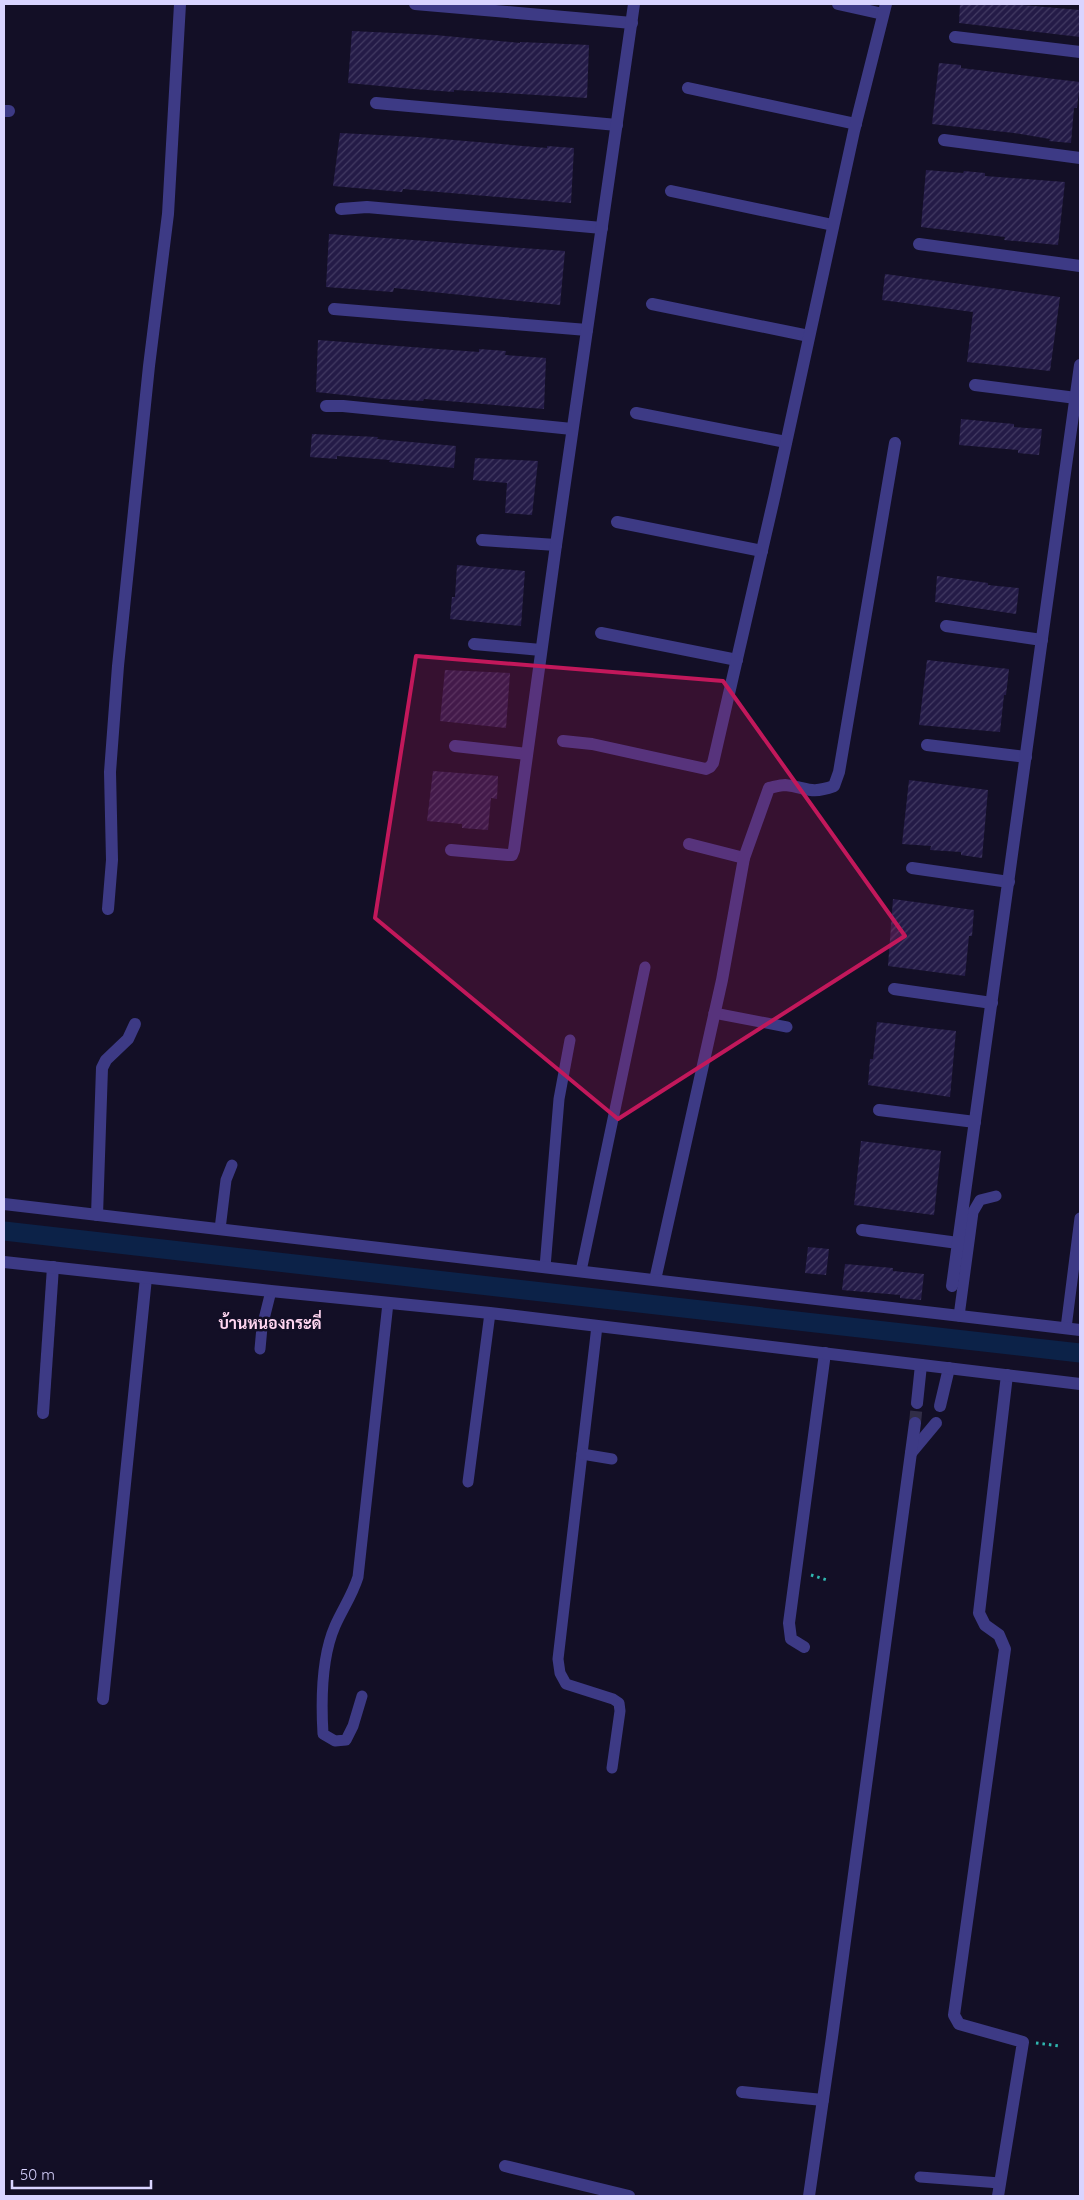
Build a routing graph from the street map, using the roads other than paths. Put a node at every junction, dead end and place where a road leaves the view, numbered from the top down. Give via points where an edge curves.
1 (180, 4) edge
2 (415, 4) edge
3 (634, 4) edge
4 (838, 4) edge
5 (884, 9) edge
6 (632, 23) junction
7 (955, 37) dead end
8 (1080, 52) edge
9 (688, 88) dead end
10 (376, 103) dead end
11 (617, 124) junction
12 (856, 124) junction
13 (944, 140) dead end
14 (1080, 158) edge
15 (671, 191) dead end
16 (341, 209) dead end
17 (833, 225) junction
18 (602, 228) junction
19 (920, 244) dead end
20 (1080, 266) edge
21 (652, 304) dead end
22 (334, 309) dead end
23 (587, 330) junction
24 (809, 336) junction
25 (1080, 365) edge
26 (975, 385) dead end
27 (1076, 398) junction
28 (326, 406) dead end
29 (636, 413) dead end
30 (572, 430) junction
31 (786, 442) junction
32 (895, 443) dead end
33 (617, 522) dead end
34 (482, 540) dead end
35 (556, 545) junction
36 (762, 551) junction
37 (946, 626) dead end
38 (601, 633) dead end
39 (1042, 640) junction
40 (474, 644) dead end
41 (542, 650) junction
42 (737, 660) junction
43 (563, 740) dead end
44 (927, 745) dead end
45 (455, 746) dead end
46 (527, 754) junction
47 (1026, 758) junction
48 (689, 844) dead end
49 (451, 850) dead end
50 (744, 858) junction
51 (912, 868) dead end
52 (1009, 882) junction
53 (108, 909) dead end
54 (645, 967) dead end
55 (894, 989) dead end
56 (992, 1003) junction
57 (714, 1014) junction
58 (135, 1024) dead end
59 (787, 1027) dead end
60 (570, 1040) dead end
61 (879, 1110) dead end
62 (975, 1122) junction
63 (232, 1165) dead end
64 (996, 1196) dead end
65 (4, 1204) edge
66 (97, 1214) junction
67 (1080, 1218) edge
68 (220, 1229) junction
69 (862, 1230) dead end
70 (958, 1243) junction
71 (4, 1262) edge
72 (53, 1267) junction
73 (545, 1267) junction
74 (581, 1271) junction
75 (146, 1278) junction
76 (655, 1280) junction
77 (952, 1286) dead end
78 (271, 1291) junction
79 (388, 1303) junction
80 (490, 1313) junction
81 (959, 1316) junction
82 (597, 1326) junction
83 (1066, 1328) junction
84 (1080, 1330) edge
85 (260, 1349) dead end
86 (826, 1353) junction
87 (922, 1365) junction
88 (949, 1368) junction
89 (1007, 1375) junction
90 (1080, 1384) edge
91 (917, 1403) tunnel mouth
92 (940, 1406) dead end
93 (43, 1413) dead end
94 (914, 1423) tunnel mouth
95 (936, 1423) dead end
96 (911, 1453) junction
97 (582, 1454) junction
98 (612, 1459) dead end
99 (468, 1482) dead end
100 (804, 1647) dead end
101 (362, 1696) dead end
102 (103, 1699) dead end
103 (612, 1768) dead end
104 (742, 2092) dead end
105 (823, 2100) junction
106 (504, 2166) dead end
107 (920, 2177) dead end
108 (1000, 2183) junction
109 (629, 2196) edge
110 (809, 2196) edge
111 (998, 2196) edge

1 - 53 street via 168,214 118,666 110,772 112,860
2 - 6 street
3 - 6 street
4 - 5 street
5 - 12 street
6 - 11 street
7 - 8 street
9 - 12 street
10 - 11 street
11 - 18 street
12 - 17 street
13 - 14 street
15 - 17 street
16 - 18 street via 367,207
17 - 24 street
18 - 23 street
19 - 20 street
21 - 24 street
22 - 23 street
23 - 30 street
24 - 31 street
25 - 27 street
26 - 27 street
27 - 39 street
28 - 30 street
29 - 31 street
30 - 35 street
31 - 36 street
32 - 50 street via 840,772 834,786 821,790 808,791 784,785 768,788
33 - 36 street
34 - 35 street
35 - 41 street
36 - 42 street
37 - 39 street
38 - 42 street
39 - 47 street
40 - 41 street
41 - 46 street
42 - 43 street via 713,763 706,769
44 - 47 street
45 - 46 street
46 - 49 street via 512,855
47 - 52 street
48 - 50 street
50 - 57 street
51 - 52 street
52 - 56 street
54 - 74 lane
55 - 56 street
56 - 62 street
57 - 59 lane
57 - 76 street
58 - 66 street via 128,1039 102,1068
60 - 73 lane via 559,1099
61 - 62 street
62 - 70 street
63 - 68 lane via 225,1187
64 - 81 lane via 980,1200 974,1212
65 - 66 street
66 - 68 street
67 - 83 lane
68 - 73 street
69 - 70 street
70 - 77 street
71 - 72 street
72 - 75 street
72 - 93 street
73 - 74 street
74 - 76 street
75 - 78 street
75 - 102 street
76 - 81 street
78 - 79 street
78 - 85 lane
79 - 80 street
79 - 101 lane via 358,1576 352,1596 335,1627 326,1659 321,1706 323,1734 335,1741 346,1740
80 - 82 street
80 - 99 lane
81 - 83 street
82 - 86 street
82 - 97 lane
83 - 84 street
86 - 87 street
86 - 100 street via 789,1623 791,1639
87 - 88 street
87 - 91 street
88 - 89 street
88 - 92 street
89 - 90 street
89 - 108 street via 979,1613 985,1625 1000,1635 1005,1649 954,2015 959,2024 1023,2042
94 - 96 street
95 - 96 street
96 - 105 street
97 - 98 lane
97 - 103 lane via 558,1659 566,1684 620,1703
104 - 105 street
105 - 110 street
106 - 109 street
107 - 108 lane
108 - 111 street

